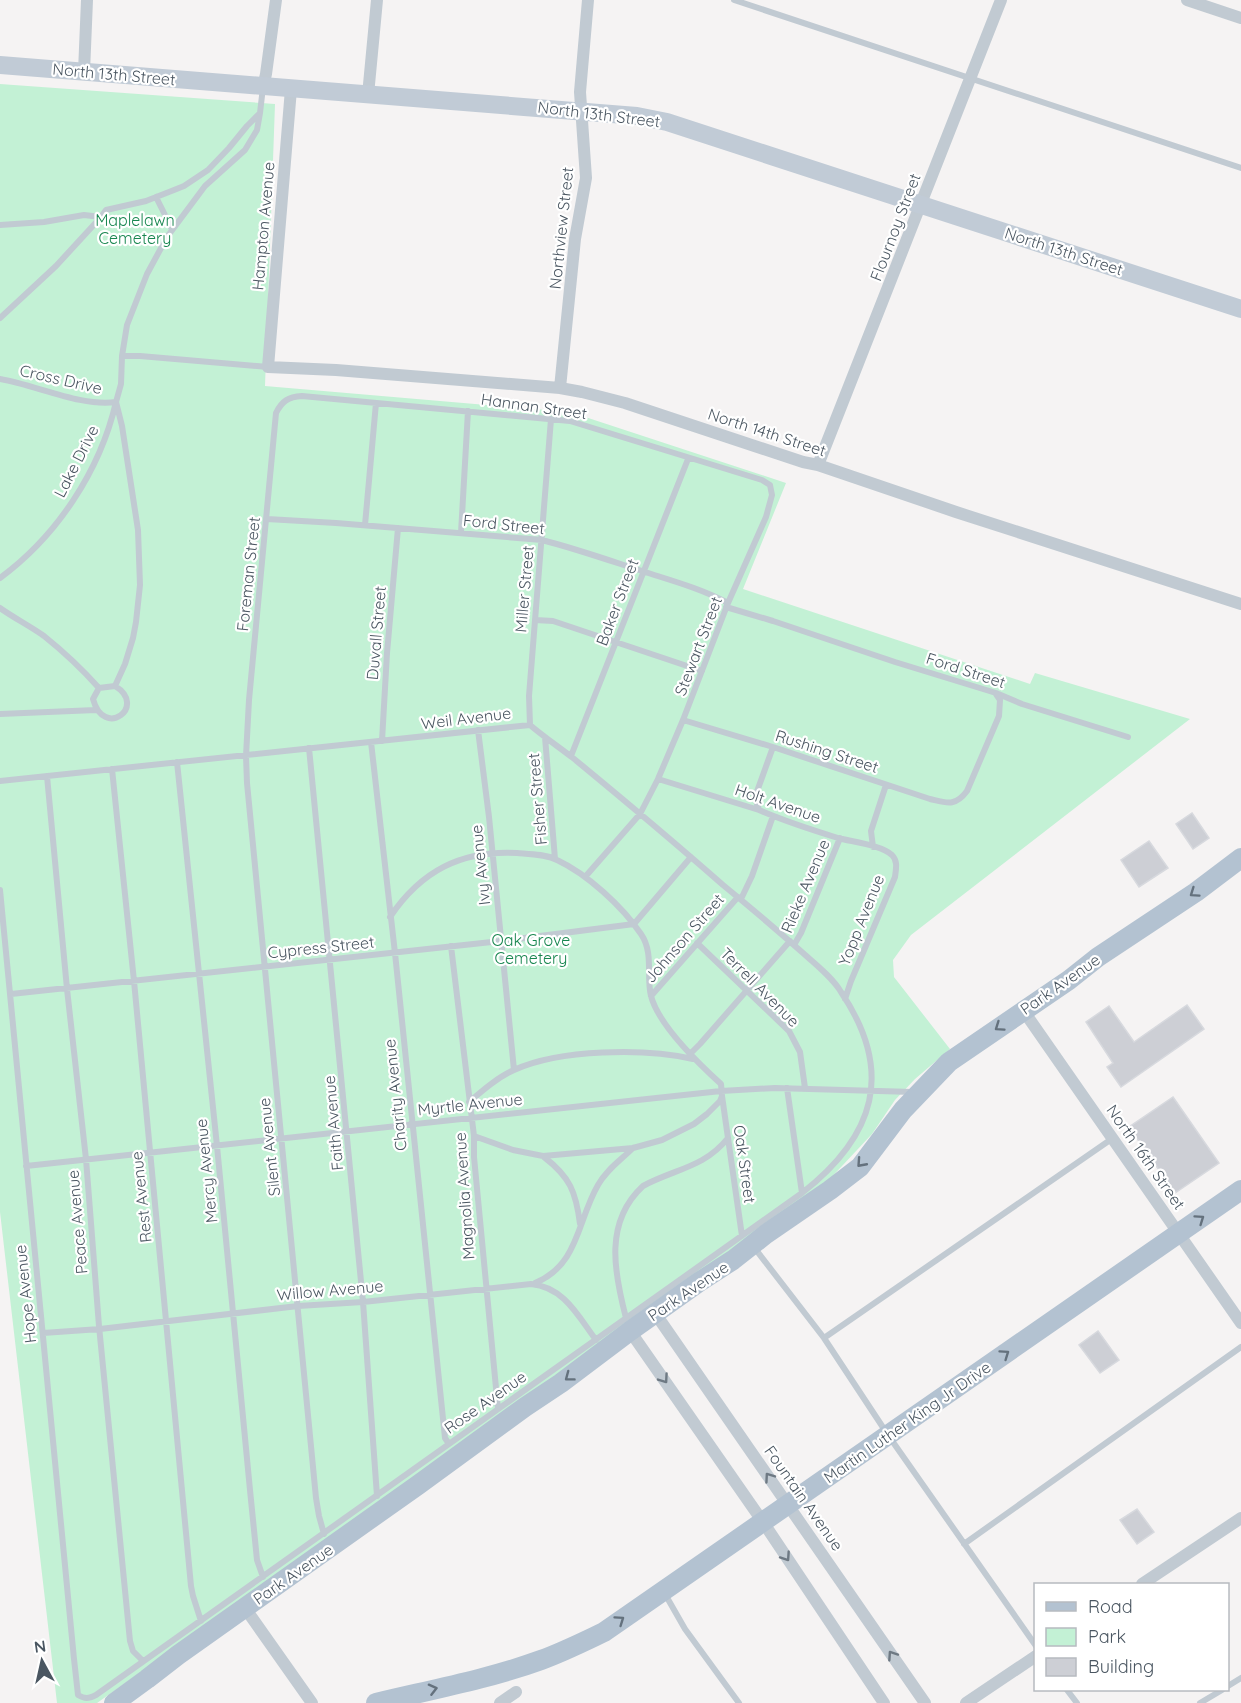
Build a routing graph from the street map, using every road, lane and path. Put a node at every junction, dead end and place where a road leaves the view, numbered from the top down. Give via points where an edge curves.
1 (87, 0) edge
2 (276, 0) edge
3 (378, 0) edge
4 (588, 0) edge
5 (734, 0) edge
6 (1001, 0) edge
7 (1187, 0) edge
8 (1241, 18) edge
9 (0, 65) edge
10 (84, 72) junction
11 (971, 79) junction
12 (263, 87) junction
13 (291, 89) junction
14 (368, 95) junction
15 (582, 110) junction
16 (260, 113) junction
17 (1241, 168) edge
18 (156, 197) junction
19 (921, 204) junction
20 (101, 217) junction
21 (0, 225) edge
22 (172, 229) junction
23 (1241, 309) edge
24 (0, 318) edge
25 (122, 356) junction
26 (268, 367) junction
27 (0, 379) edge
28 (560, 388) junction
29 (287, 399) joint
30 (116, 402) junction
31 (376, 403) junction
32 (468, 411) junction
33 (551, 419) junction
34 (688, 459) junction
35 (818, 465) junction
36 (770, 485) joint
37 (267, 519) junction
38 (365, 525) junction
39 (398, 528) junction
40 (461, 533) junction
41 (542, 540) junction
42 (643, 572) junction
43 (0, 578) edge
44 (1241, 604) edge
45 (727, 605) junction
46 (0, 608) edge
47 (535, 620) junction
48 (616, 642) junction
49 (702, 671) junction
50 (116, 686) junction
51 (99, 688) junction
52 (996, 693) junction
53 (96, 710) junction
54 (0, 714) edge
55 (683, 720) junction
56 (530, 725) junction
57 (478, 730) junction
58 (1128, 737) dead end
59 (545, 738) junction
60 (382, 741) junction
61 (370, 742) junction
62 (773, 747) junction
63 (309, 748) junction
64 (246, 756) junction
65 (571, 756) junction
66 (177, 762) junction
67 (112, 769) junction
68 (48, 776) junction
69 (658, 779) junction
70 (0, 781) edge
71 (886, 785) junction
72 (759, 810) junction
73 (640, 814) junction
74 (773, 816) junction
75 (840, 838) junction
76 (873, 847) junction
77 (492, 852) junction
78 (890, 853) joint
79 (691, 857) junction
80 (555, 859) junction
81 (1241, 859) edge
82 (585, 877) junction
83 (0, 890) edge
84 (739, 898) junction
85 (390, 917) junction
86 (634, 924) junction
87 (501, 941) junction
88 (697, 943) junction
89 (792, 943) junction
90 (451, 946) junction
91 (394, 953) junction
92 (330, 959) junction
93 (264, 967) junction
94 (199, 974) junction
95 (134, 981) junction
96 (67, 989) junction
97 (746, 992) junction
98 (10, 994) junction
99 (651, 996) junction
100 (846, 999) junction
101 (1023, 1010) junction
102 (692, 1057) junction
103 (514, 1070) junction
104 (787, 1088) junction
105 (805, 1088) junction
106 (871, 1090) junction
107 (918, 1092) junction
108 (721, 1093) junction
109 (469, 1102) junction
110 (471, 1117) junction
111 (411, 1124) junction
112 (347, 1131) junction
113 (474, 1136) junction
114 (728, 1138) junction
115 (1113, 1138) junction
116 (281, 1139) junction
117 (217, 1146) junction
118 (633, 1148) junction
119 (150, 1153) junction
120 (543, 1156) junction
121 (86, 1159) junction
122 (26, 1166) junction
123 (1241, 1190) edge
124 (802, 1193) junction
125 (580, 1228) junction
126 (1179, 1234) junction
127 (747, 1241) junction
128 (531, 1284) junction
129 (485, 1289) junction
130 (430, 1294) junction
131 (363, 1302) junction
132 (298, 1306) junction
133 (233, 1313) junction
134 (655, 1313) junction
135 (166, 1321) junction
136 (1241, 1323) edge
137 (628, 1325) junction
138 (100, 1329) junction
139 (43, 1333) junction
140 (824, 1338) junction
141 (596, 1340) junction
142 (1241, 1347) edge
143 (498, 1409) junction
144 (888, 1435) junction
145 (448, 1444) junction
146 (377, 1496) junction
147 (788, 1504) junction
148 (1241, 1518) edge
149 (763, 1522) junction
150 (324, 1534) junction
151 (964, 1544) junction
152 (263, 1577) junction
153 (1144, 1583) edge
154 (663, 1591) junction
155 (245, 1608) junction
156 (201, 1621) junction
157 (1034, 1645) edge
158 (1034, 1657) edge
159 (143, 1661) junction
160 (1219, 1691) edge
161 (516, 1692) dead end
162 (78, 1695) joint
163 (735, 1702) edge
164 (114, 1703) edge
165 (312, 1703) edge
166 (376, 1703) edge
167 (500, 1703) edge
168 (884, 1703) edge
169 (925, 1703) edge
170 (966, 1703) edge
171 (1200, 1703) edge

1 - 10 street
2 - 12 street
3 - 14 street
4 - 15 street, Northview Street
5 - 11 lane
6 - 11 street, Flournoy Street
7 - 8 street
9 - 10 main road, North 13th Street
10 - 12 main road, North 13th Street
11 - 17 lane
11 - 19 street, Flournoy Street
12 - 13 main road, North 13th Street
12 - 16 lane, Lake Drive
13 - 14 main road, North 13th Street
13 - 26 street, Hampton Avenue
14 - 15 main road, North 13th Street
15 - 19 main road, North 13th Street via 667,122
15 - 28 street, Northview Street via 586,178
16 - 18 lane via 208,170 184,186
16 - 22 lane, Lake Drive via 245,150 205,186
18 - 20 lane via 106,210
18 - 22 lane
19 - 23 main road, North 13th Street
19 - 35 street, Flournoy Street
20 - 21 lane via 84,215
20 - 24 lane
22 - 25 lane, Lake Drive via 136,300
25 - 26 lane
25 - 30 lane, Lake Drive
26 - 28 street, North 14th Street
27 - 30 lane, Cross Drive via 87,401
28 - 35 street, North 14th Street via 625,403
29 - 31 lane, Hannan Street via 302,396
29 - 37 lane, Foreman Street via 276,413
30 - 43 lane, Lake Drive via 111,424 72,503 40,542
30 - 50 lane via 136,512 141,566 136,622
31 - 32 lane, Hannan Street
31 - 38 lane
32 - 33 lane, Hannan Street
32 - 40 lane
33 - 34 lane, Hannan Street via 592,427
33 - 41 lane, Miller Street
34 - 36 lane, Hannan Street
34 - 42 lane, Baker Street
35 - 44 street, North 14th Street
36 - 45 lane, Stewart Street via 772,495 766,517
37 - 38 lane, Ford Street
37 - 64 lane, Foreman Street
38 - 39 lane, Ford Street
39 - 40 lane, Ford Street
39 - 60 lane, Duvall Street
40 - 41 lane, Ford Street
41 - 42 lane, Ford Street
41 - 47 lane, Miller Street
42 - 45 lane, Ford Street via 716,596
42 - 48 lane, Baker Street
45 - 49 lane, Stewart Street
45 - 52 lane, Ford Street
46 - 51 lane via 56,645
47 - 48 lane via 553,621
47 - 56 lane, Miller Street
48 - 49 lane
48 - 65 lane, Baker Street
49 - 55 lane, Stewart Street
50 - 51 lane
50 - 53 lane via 128,698 122,714 105,718
51 - 53 lane via 93,699
52 - 58 lane, Ford Street
52 - 71 lane, Rushing Street via 1000,700 999,716 961,800 946,803
53 - 54 lane
55 - 62 lane, Rushing Street
55 - 69 lane, Stewart Street
56 - 57 lane, Weil Avenue
56 - 59 lane, Weil Avenue
57 - 60 lane, Weil Avenue
57 - 77 lane, Ivy Avenue
59 - 65 lane, Weil Avenue
59 - 80 lane, Fisher Street
60 - 61 lane, Weil Avenue
61 - 63 lane, Weil Avenue
61 - 85 lane, Charity Avenue
62 - 71 lane, Rushing Street
62 - 72 lane via 755,797
63 - 64 lane, Weil Avenue
63 - 92 lane, Faith Avenue
64 - 66 lane, Weil Avenue
64 - 93 lane, Silent Avenue
65 - 73 lane, Weil Avenue
66 - 67 lane, Weil Avenue
66 - 94 lane, Mercy Avenue
67 - 68 lane, Weil Avenue
67 - 95 lane, Rest Avenue
68 - 70 lane, Weil Avenue
68 - 96 lane, Peace Avenue
69 - 72 lane, Holt Avenue
69 - 73 lane, Stewart Street
71 - 76 lane via 871,831
72 - 74 lane, Holt Avenue
73 - 79 lane, Weil Avenue
73 - 82 lane, Stewart Street
74 - 75 lane, Holt Avenue
74 - 84 lane, Johnson Street via 752,876
75 - 76 lane, Holt Avenue
75 - 89 lane, Rieke Avenue via 801,933
76 - 78 lane, Holt Avenue
77 - 80 lane, Oak Street
77 - 85 lane, Oak Street via 467,857 423,879
77 - 87 lane, Ivy Avenue
78 - 100 lane, Yopp Avenue via 895,860 894,877
79 - 84 lane, Weil Avenue
79 - 86 lane
80 - 82 lane, Oak Street
81 -> 101 main road, Park Avenue
82 - 86 lane, Oak Street
83 - 98 lane, Hope Avenue
84 - 88 lane, Johnson Street
84 - 89 lane, Weil Avenue
85 - 91 lane, Charity Avenue
86 - 87 lane, Cypress Street
86 - 99 lane, Oak Street via 647,946
87 - 90 lane, Cypress Street
87 - 103 lane, Ivy Avenue
88 - 97 lane, Terrell Avenue
88 - 99 lane, Johnson Street
89 - 97 lane, Rieke Avenue
89 - 100 lane, Weil Avenue
90 - 91 lane, Cypress Street
90 - 109 lane, Magnolia Avenue
91 - 92 lane, Cypress Street
91 - 111 lane, Charity Avenue
92 - 93 lane, Cypress Street
92 - 112 lane, Faith Avenue
93 - 94 lane, Cypress Street
93 - 116 lane, Silent Avenue
94 - 95 lane, Cypress Street
94 - 117 lane, Mercy Avenue
95 - 96 lane, Cypress Street
95 - 119 lane, Rest Avenue
96 - 98 lane, Cypress Street
96 - 121 lane, Peace Avenue
97 - 102 lane, Rieke Avenue
97 - 105 lane, Terrell Avenue via 793,1037 800,1052
98 - 122 lane, Hope Avenue
99 - 102 lane, Oak Street via 656,1009
100 - 106 lane, Weil Avenue via 866,1036
101 -> 107 main road, Park Avenue via 949,1062
101 - 115 street, North 16th Street
102 - 103 lane via 606,1053 550,1059
102 - 108 lane, Oak Street via 722,1084
103 - 109 lane
104 - 105 lane, Myrtle Avenue
104 - 108 lane, Myrtle Avenue
104 - 124 lane
105 - 106 lane, Myrtle Avenue
106 - 107 lane, Myrtle Avenue
106 - 124 lane, Rose Avenue via 864,1121 843,1154
107 -> 127 main road, Park Avenue via 860,1167 766,1234
108 - 110 lane, Myrtle Avenue
108 - 114 lane, Oak Street
108 - 118 lane via 720,1101 694,1124 662,1140
109 - 110 lane, Magnolia Avenue
110 - 111 lane, Myrtle Avenue
110 - 113 lane, Magnolia Avenue
111 - 112 lane, Myrtle Avenue
111 - 130 lane, Charity Avenue
112 - 116 lane, Myrtle Avenue
112 - 131 lane, Faith Avenue
113 - 120 lane
113 - 129 lane, Magnolia Avenue
114 - 127 lane, Oak Street
114 - 137 lane via 706,1159 643,1186 627,1206 615,1244
115 - 126 street, North 16th Street
115 - 140 lane
116 - 117 lane, Myrtle Avenue
116 - 132 lane, Silent Avenue
117 - 119 lane, Myrtle Avenue
117 - 133 lane, Mercy Avenue
118 - 120 lane
118 - 125 lane via 599,1184
119 - 121 lane, Myrtle Avenue
119 - 135 lane, Rest Avenue
120 - 125 lane via 568,1182
121 - 122 lane, Myrtle Avenue
121 - 138 lane, Peace Avenue
122 - 139 lane, Hope Avenue
126 -> 123 main road, Martin Luther King Jr Drive
124 - 127 lane, Rose Avenue
125 - 128 lane via 566,1259 552,1274
126 - 136 street, North 16th Street
144 -> 126 main road, Martin Luther King Jr Drive
127 - 134 main road, Park Avenue
127 - 137 lane, Rose Avenue
127 - 140 lane
128 - 129 lane, Willow Avenue
128 - 141 lane, Willow Avenue via 550,1288 565,1299
129 - 130 lane, Willow Avenue
129 - 143 lane, Magnolia Avenue
130 - 131 lane, Willow Avenue
130 - 145 lane, Charity Avenue
131 - 132 lane, Willow Avenue
131 - 146 lane, Faith Avenue
132 - 133 lane, Willow Avenue
132 - 150 lane, Silent Avenue via 316,1498
133 - 135 lane, Willow Avenue
133 - 152 lane, Mercy Avenue via 257,1560
134 - 137 main road, Park Avenue
147 -> 134 street, Fountain Avenue
135 - 138 lane, Willow Avenue
135 - 156 lane, Rest Avenue via 191,1586
137 - 141 lane, Rose Avenue
137 -> 149 street
137 -> 155 main road, Park Avenue via 561,1383
138 - 139 lane, Willow Avenue
138 - 159 lane, Peace Avenue via 130,1641
139 - 162 lane, Hope Avenue
140 - 144 lane
141 - 143 lane, Rose Avenue
142 - 151 lane
143 - 145 lane, Rose Avenue
144 - 147 main road, Martin Luther King Jr Drive
144 - 151 lane
145 - 146 lane, Rose Avenue
146 - 150 lane, Rose Avenue
147 - 149 main road, Martin Luther King Jr Drive
169 -> 147 street, Fountain Avenue
148 - 153 street
149 - 154 main road, Martin Luther King Jr Drive
149 -> 168 street
150 - 152 lane, Rose Avenue
151 - 157 lane
152 - 156 lane, Rose Avenue
154 - 163 lane
166 -> 154 main road, Martin Luther King Jr Drive via 539,1661 604,1632
155 - 164 main road, Park Avenue
155 - 165 street
156 - 159 lane, Rose Avenue
158 - 170 street
159 - 162 lane, Rose Avenue via 96,1695 88,1699
160 - 171 lane
161 - 167 street

